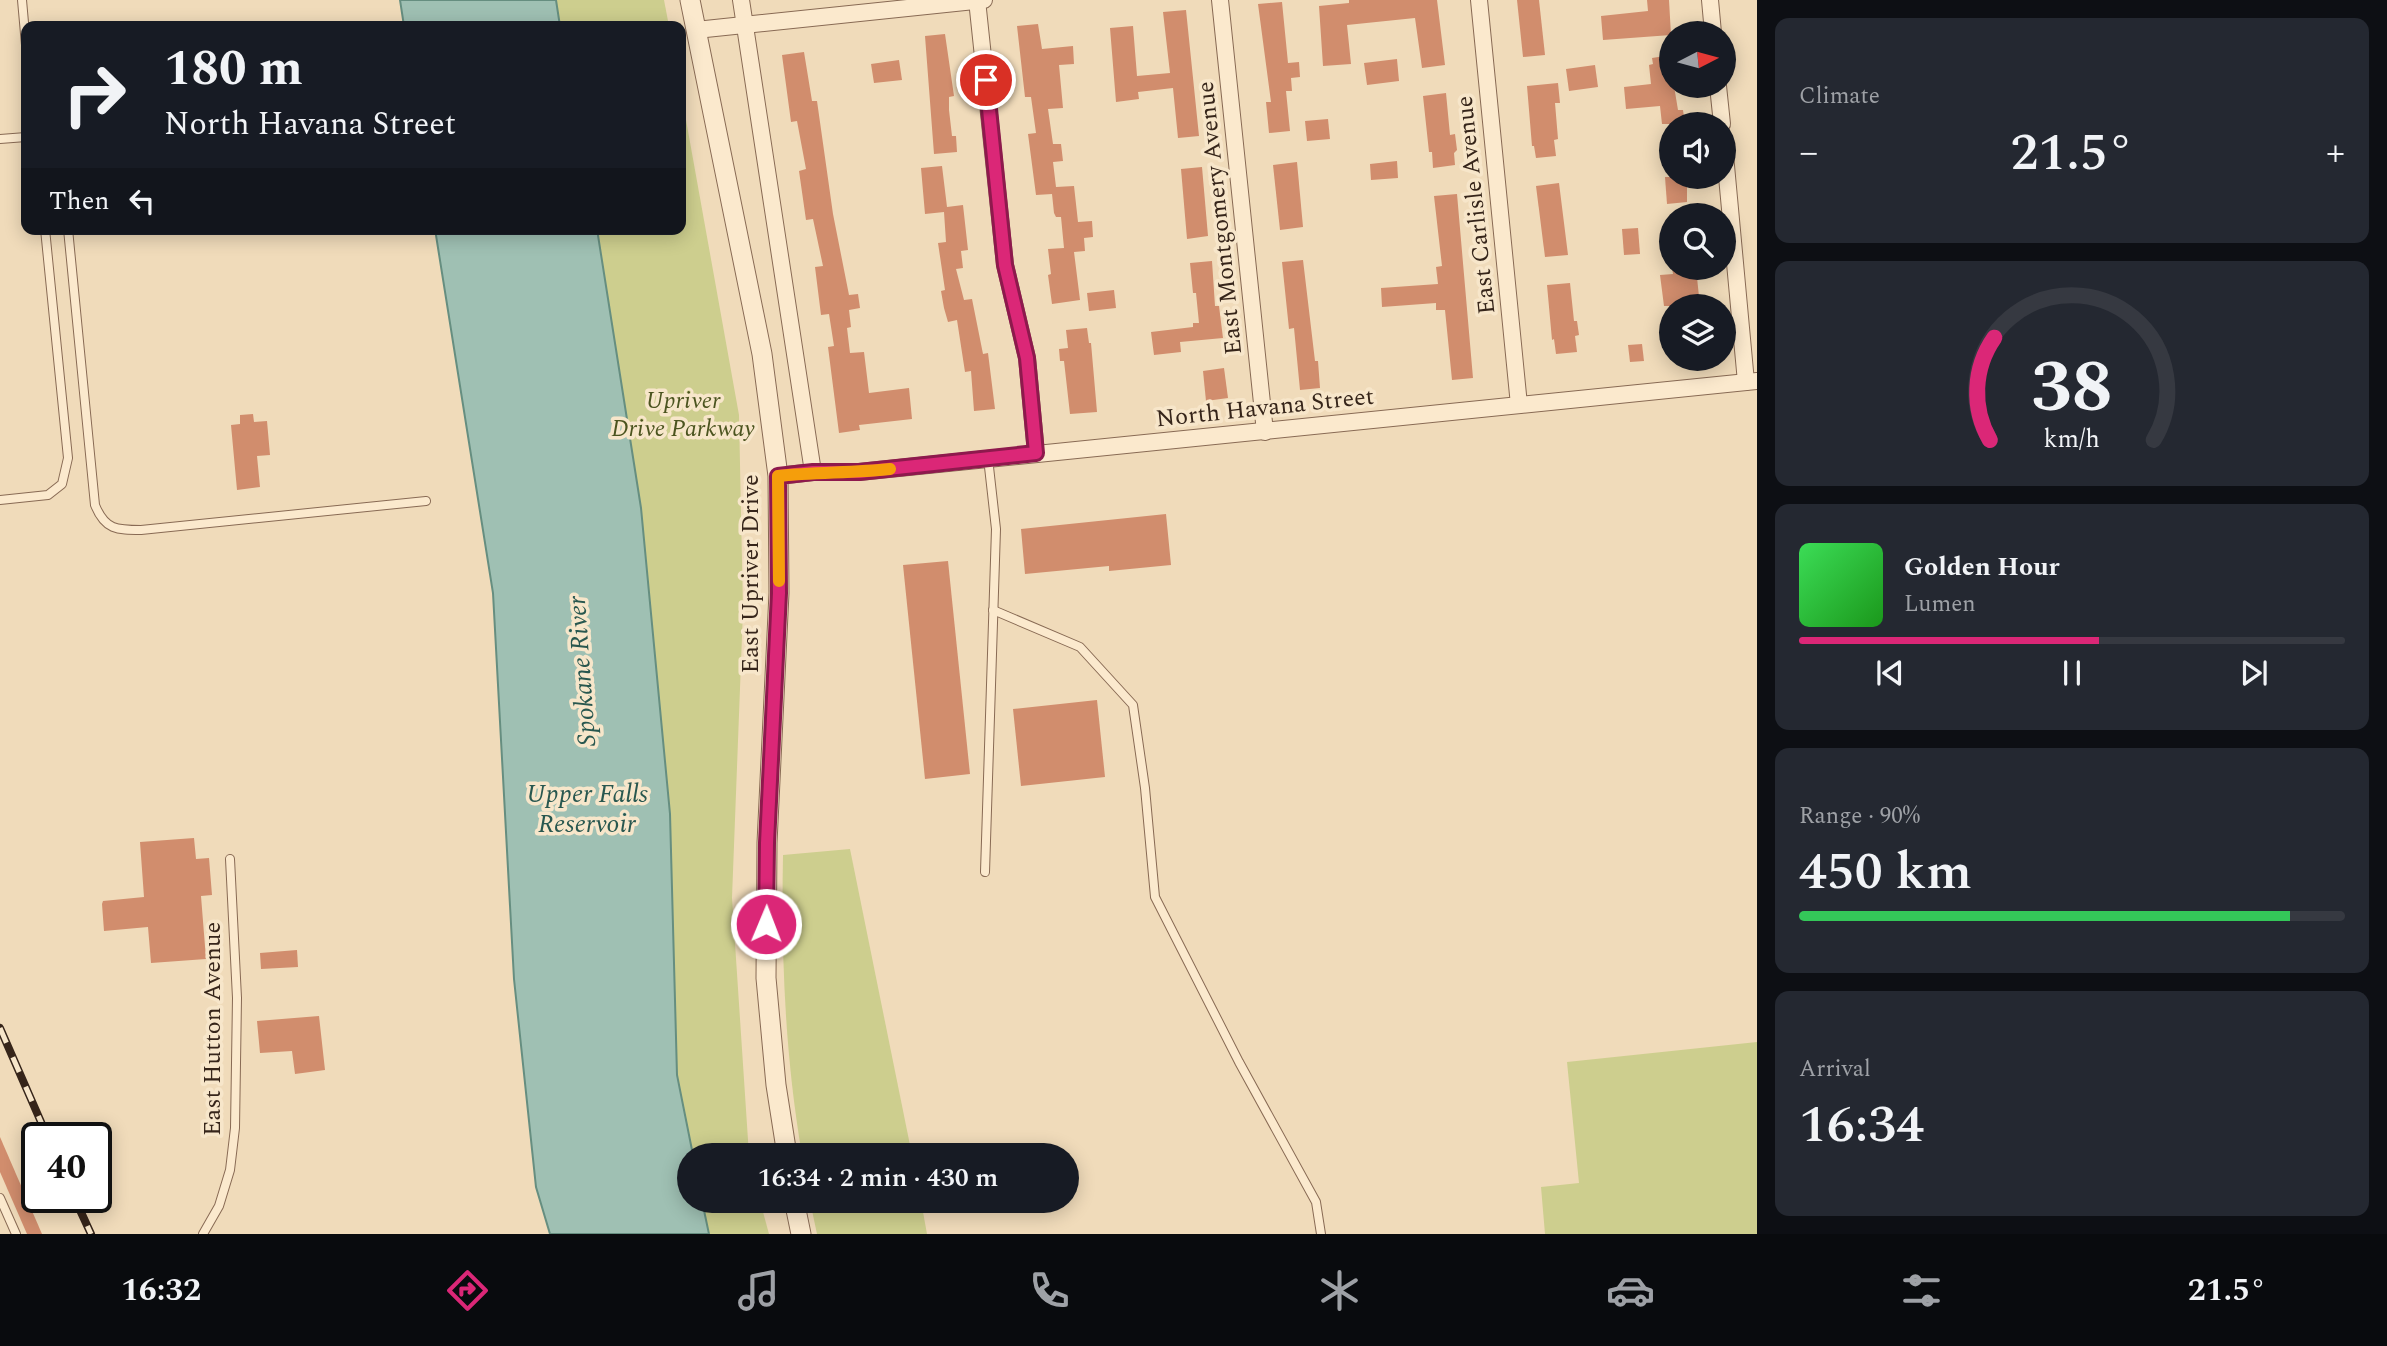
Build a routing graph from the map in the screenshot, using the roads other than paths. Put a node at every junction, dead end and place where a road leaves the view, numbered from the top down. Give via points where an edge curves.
1 (22, 0) edge
2 (690, 0) edge
3 (740, 0) edge
4 (977, 0) edge
5 (984, 0) edge
6 (1220, 0) edge
7 (1479, 0) edge
8 (1710, 0) edge
9 (24, 21) edge
10 (1712, 21) edge
11 (745, 24) junction
12 (696, 30) junction
13 (21, 137) edge
14 (0, 139) edge
15 (1729, 189) edge
16 (46, 235) edge
17 (69, 235) edge
18 (1752, 382) edge
19 (1519, 405) junction
20 (1265, 432) junction
21 (1036, 453) junction
22 (988, 458) junction
23 (813, 472) junction
24 (778, 476) junction
25 (0, 500) edge
26 (426, 501) dead end
27 (993, 610) junction
28 (230, 859) dead end
29 (985, 872) dead end
30 (785, 1143) edge
31 (0, 1198) edge
32 (797, 1213) edge
33 (9, 1220) junction
34 (0, 1224) edge
35 (16, 1234) edge
36 (203, 1234) edge
37 (801, 1234) edge
38 (1321, 1234) edge

1 - 9 lane
2 - 12 street, East Upriver Drive
3 - 11 street
4 - 5 street
4 - 11 street
4 - 21 street via 1005,265 1027,358
6 - 20 street, East Montgomery Avenue
7 - 19 street, East Carlisle Avenue
8 - 10 street
11 - 12 street
11 - 23 street
12 - 24 street, East Upriver Drive via 762,354
13 - 14 lane
15 - 18 street
16 - 25 lane via 68,458 62,484 48,495
17 - 26 lane via 95,505 110,526 141,530
18 - 19 street, North Havana Street
19 - 20 street, North Havana Street
20 - 21 street, North Havana Street
21 - 22 street, North Havana Street
22 - 23 street, North Havana Street via 859,472
22 - 27 lane via 996,529
23 - 24 street, North Havana Street
24 - 30 street, East Upriver Drive via 779,593 767,843 766,978
27 - 29 lane
27 - 38 lane via 1080,647 1133,705 1155,897 1316,1202
28 - 36 lane, East Hutton Avenue via 237,998 235,1128 230,1170 219,1206
31 - 33 lane
32 - 37 street
33 - 34 lane
33 - 35 lane

